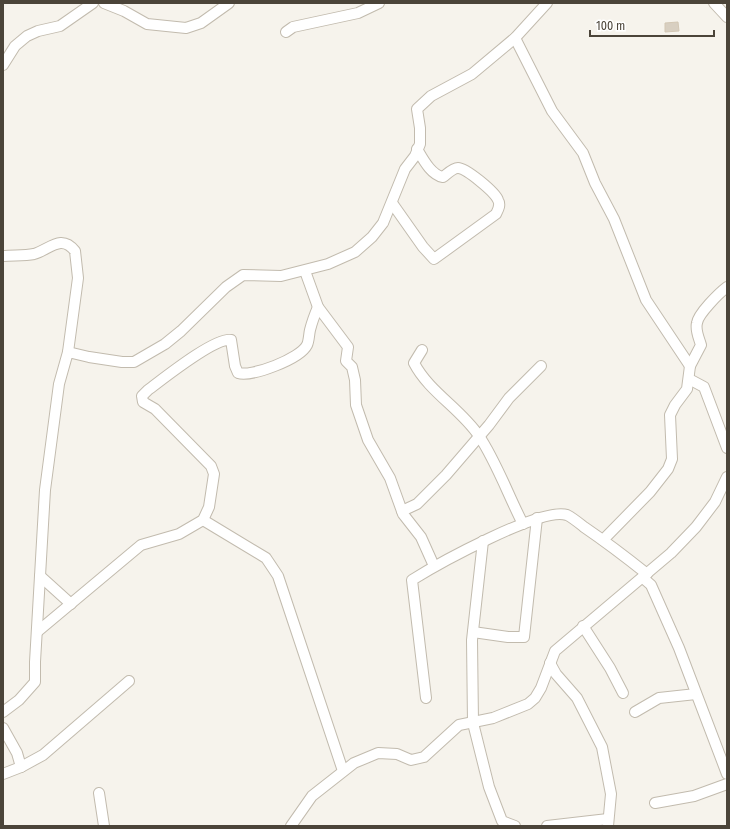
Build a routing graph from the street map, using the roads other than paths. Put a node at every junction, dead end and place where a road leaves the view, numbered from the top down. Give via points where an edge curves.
1 (93, 3) edge
2 (104, 3) edge
3 (229, 3) edge
4 (380, 3) edge
5 (547, 3) edge
6 (714, 3) edge
7 (727, 17) edge
8 (286, 32) dead end
9 (515, 38) junction
10 (3, 64) edge
11 (418, 149) junction
12 (392, 203) junction
13 (3, 256) edge
14 (305, 270) junction
15 (727, 287) edge
16 (318, 307) junction
17 (422, 350) dead end
18 (68, 352) junction
19 (541, 366) dead end
20 (690, 366) junction
21 (689, 379) junction
22 (479, 436) junction
23 (727, 448) edge
24 (727, 477) edge
25 (402, 511) junction
26 (537, 518) junction
27 (203, 520) junction
28 (523, 524) junction
29 (603, 540) junction
30 (483, 541) junction
31 (434, 566) junction
32 (40, 576) junction
33 (645, 576) junction
34 (71, 604) junction
35 (583, 626) junction
36 (37, 632) junction
37 (473, 632) junction
38 (550, 662) junction
39 (129, 681) dead end
40 (623, 693) dead end
41 (696, 694) junction
42 (426, 698) dead end
43 (3, 712) edge
44 (635, 712) dead end
45 (473, 723) junction
46 (3, 728) edge
47 (21, 767) junction
48 (343, 770) junction
49 (3, 774) edge
50 (727, 774) edge
51 (727, 784) edge
52 (99, 793) dead end
53 (655, 803) dead end
54 (608, 822) edge
55 (104, 826) edge
56 (291, 826) edge
57 (515, 826) edge
58 (547, 826) edge

1 - 10 street via 60,26 27,36 15,46
2 - 3 street via 124,10 147,24 186,28 201,23
4 - 8 street via 358,13 293,27
5 - 9 street
6 - 7 street
9 - 11 street via 472,74 431,96 417,109 420,128
9 - 20 street via 552,111 583,153 617,225 646,300
11 - 12 street via 405,169
11 - 12 street via 438,177 456,168 463,168 494,193 499,201 499,209 496,214 434,258 423,247
12 - 14 street via 383,223 372,238 355,252 332,263
13 - 18 street via 33,254 54,244 67,244 76,251 78,278
14 - 16 street
14 - 18 street via 281,276 243,275 226,287 165,344 134,362 89,358
15 - 20 street via 698,317 696,328 701,345
16 - 25 street via 348,347 346,361 352,367 355,380 356,405 368,440 390,478
16 - 27 street via 307,345 295,356 244,375 238,373 235,366 232,340 226,339 211,346 142,396 143,402 154,409 211,466 214,474 209,507
17 - 22 street via 414,363 421,377 448,401
18 - 32 street via 59,384 45,490
19 - 22 street via 513,393
20 - 21 street
21 - 23 street via 704,388
21 - 29 street via 687,389 670,415 672,459 668,469 650,492
22 - 25 street via 417,504
22 - 28 street
24 - 33 street via 716,502 696,527
25 - 31 street via 421,537
26 - 28 street
26 - 29 street via 566,515
26 - 37 street via 524,637
27 - 34 street via 179,534 141,545
27 - 48 street via 266,558 278,576
28 - 30 street
29 - 33 street
30 - 31 street
30 - 37 street
31 - 42 street via 412,580
32 - 34 street
32 - 36 street
33 - 35 street
33 - 41 street via 662,609
34 - 36 street
35 - 38 street via 555,651
35 - 40 street
36 - 43 street via 36,682
37 - 45 street
38 - 45 street via 541,688 528,704
38 - 54 street via 556,674 577,698 602,747 611,794
39 - 47 street via 43,755
41 - 44 street via 659,698
41 - 50 street
45 - 48 street via 459,725 424,757 411,760 397,754 378,753
45 - 57 street via 489,788 502,820
46 - 47 street via 17,753
47 - 49 street
48 - 56 street via 312,796
51 - 53 street via 694,796
52 - 55 street
54 - 58 street

